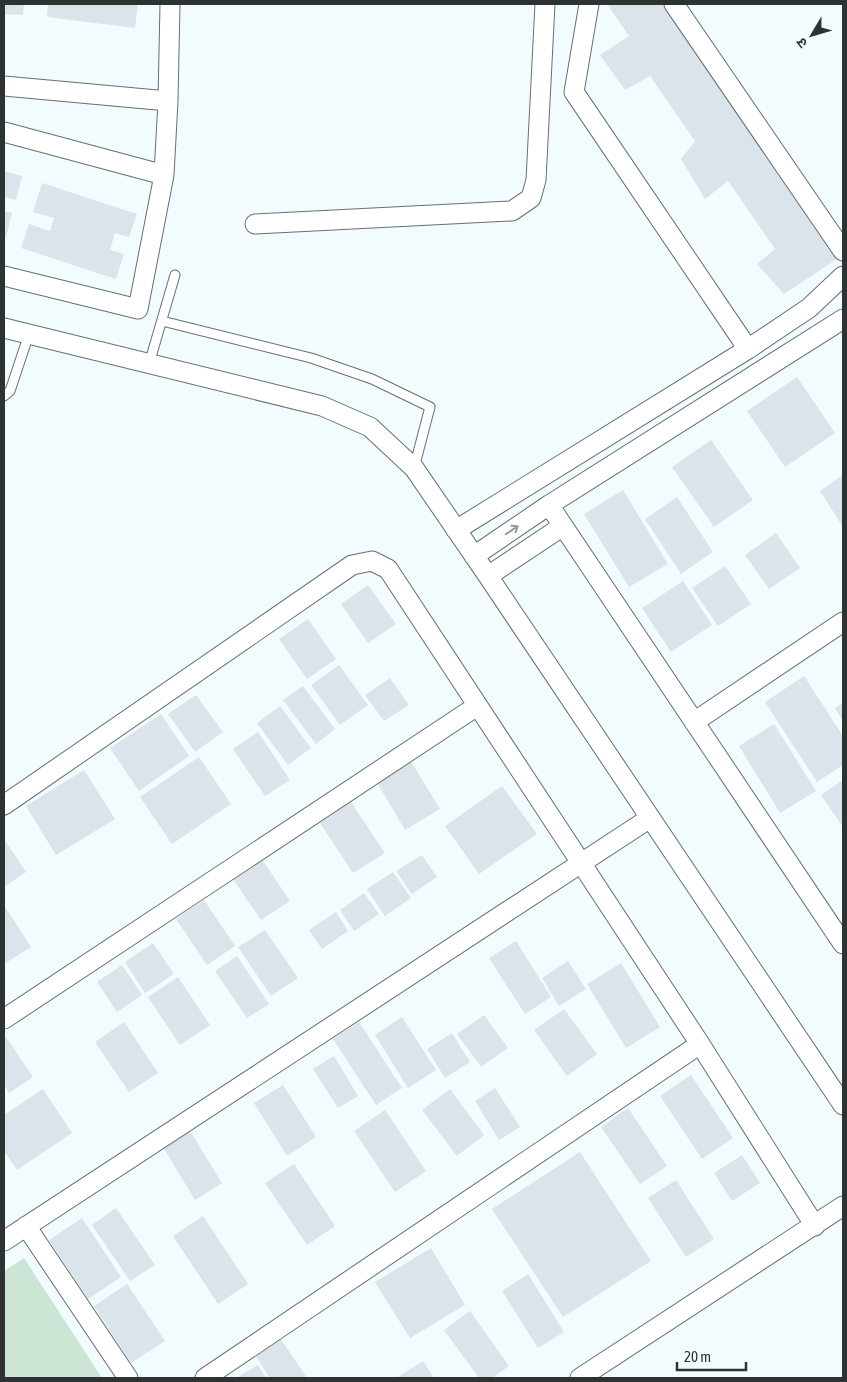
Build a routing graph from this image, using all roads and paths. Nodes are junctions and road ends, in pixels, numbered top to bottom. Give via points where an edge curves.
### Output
1 (170, 4) edge
2 (545, 4) edge
3 (589, 4) edge
4 (674, 4) edge
5 (4, 86) edge
6 (168, 101) junction
7 (4, 132) edge
8 (164, 175) junction
9 (255, 224) dead end
10 (843, 251) edge
11 (175, 275) dead end
12 (4, 276) edge
13 (843, 276) edge
14 (843, 319) edge
15 (162, 321) junction
16 (4, 328) edge
17 (29, 334) junction
18 (748, 350) junction
19 (149, 364) junction
20 (4, 396) edge
21 (414, 468) junction
22 (549, 505) junction
23 (563, 526) junction
24 (456, 530) junction
25 (474, 556) junction
26 (488, 576) junction
27 (843, 622) edge
28 (477, 706) junction
29 (694, 722) junction
30 (4, 805) edge
31 (650, 818) junction
32 (580, 863) junction
33 (841, 936) edge
34 (4, 1019) edge
35 (700, 1044) junction
36 (843, 1105) edge
37 (843, 1206) edge
38 (26, 1226) junction
39 (815, 1226) junction
40 (4, 1241) edge
41 (128, 1378) edge
42 (205, 1378) edge
43 (580, 1378) edge

1 - 6 street
2 - 9 street via 536,180 531,198 512,211
3 - 18 street via 574,92
4 - 10 street
5 - 6 street
6 - 8 street
7 - 8 street
8 - 12 street via 138,309
11 - 15 lane
13 - 18 street via 809,308
14 - 22 street
15 - 19 lane
15 - 21 lane via 311,358 372,379 430,407
16 - 17 street
17 - 19 street
17 - 20 lane via 10,391
18 - 24 street
19 - 21 street via 322,406 370,428
21 - 24 street
22 - 23 street
25 -> 22 street
23 - 26 street
23 - 29 street
24 - 25 street
25 - 26 street
26 - 31 street
27 - 29 street
28 - 30 street via 388,569 372,561 352,565
28 - 32 street
28 - 34 street
29 - 33 street
31 - 32 street
31 - 36 street
32 - 35 street
32 - 38 street
35 - 39 street
35 - 42 street
37 - 39 street
38 - 40 street
38 - 41 street
39 - 43 street

